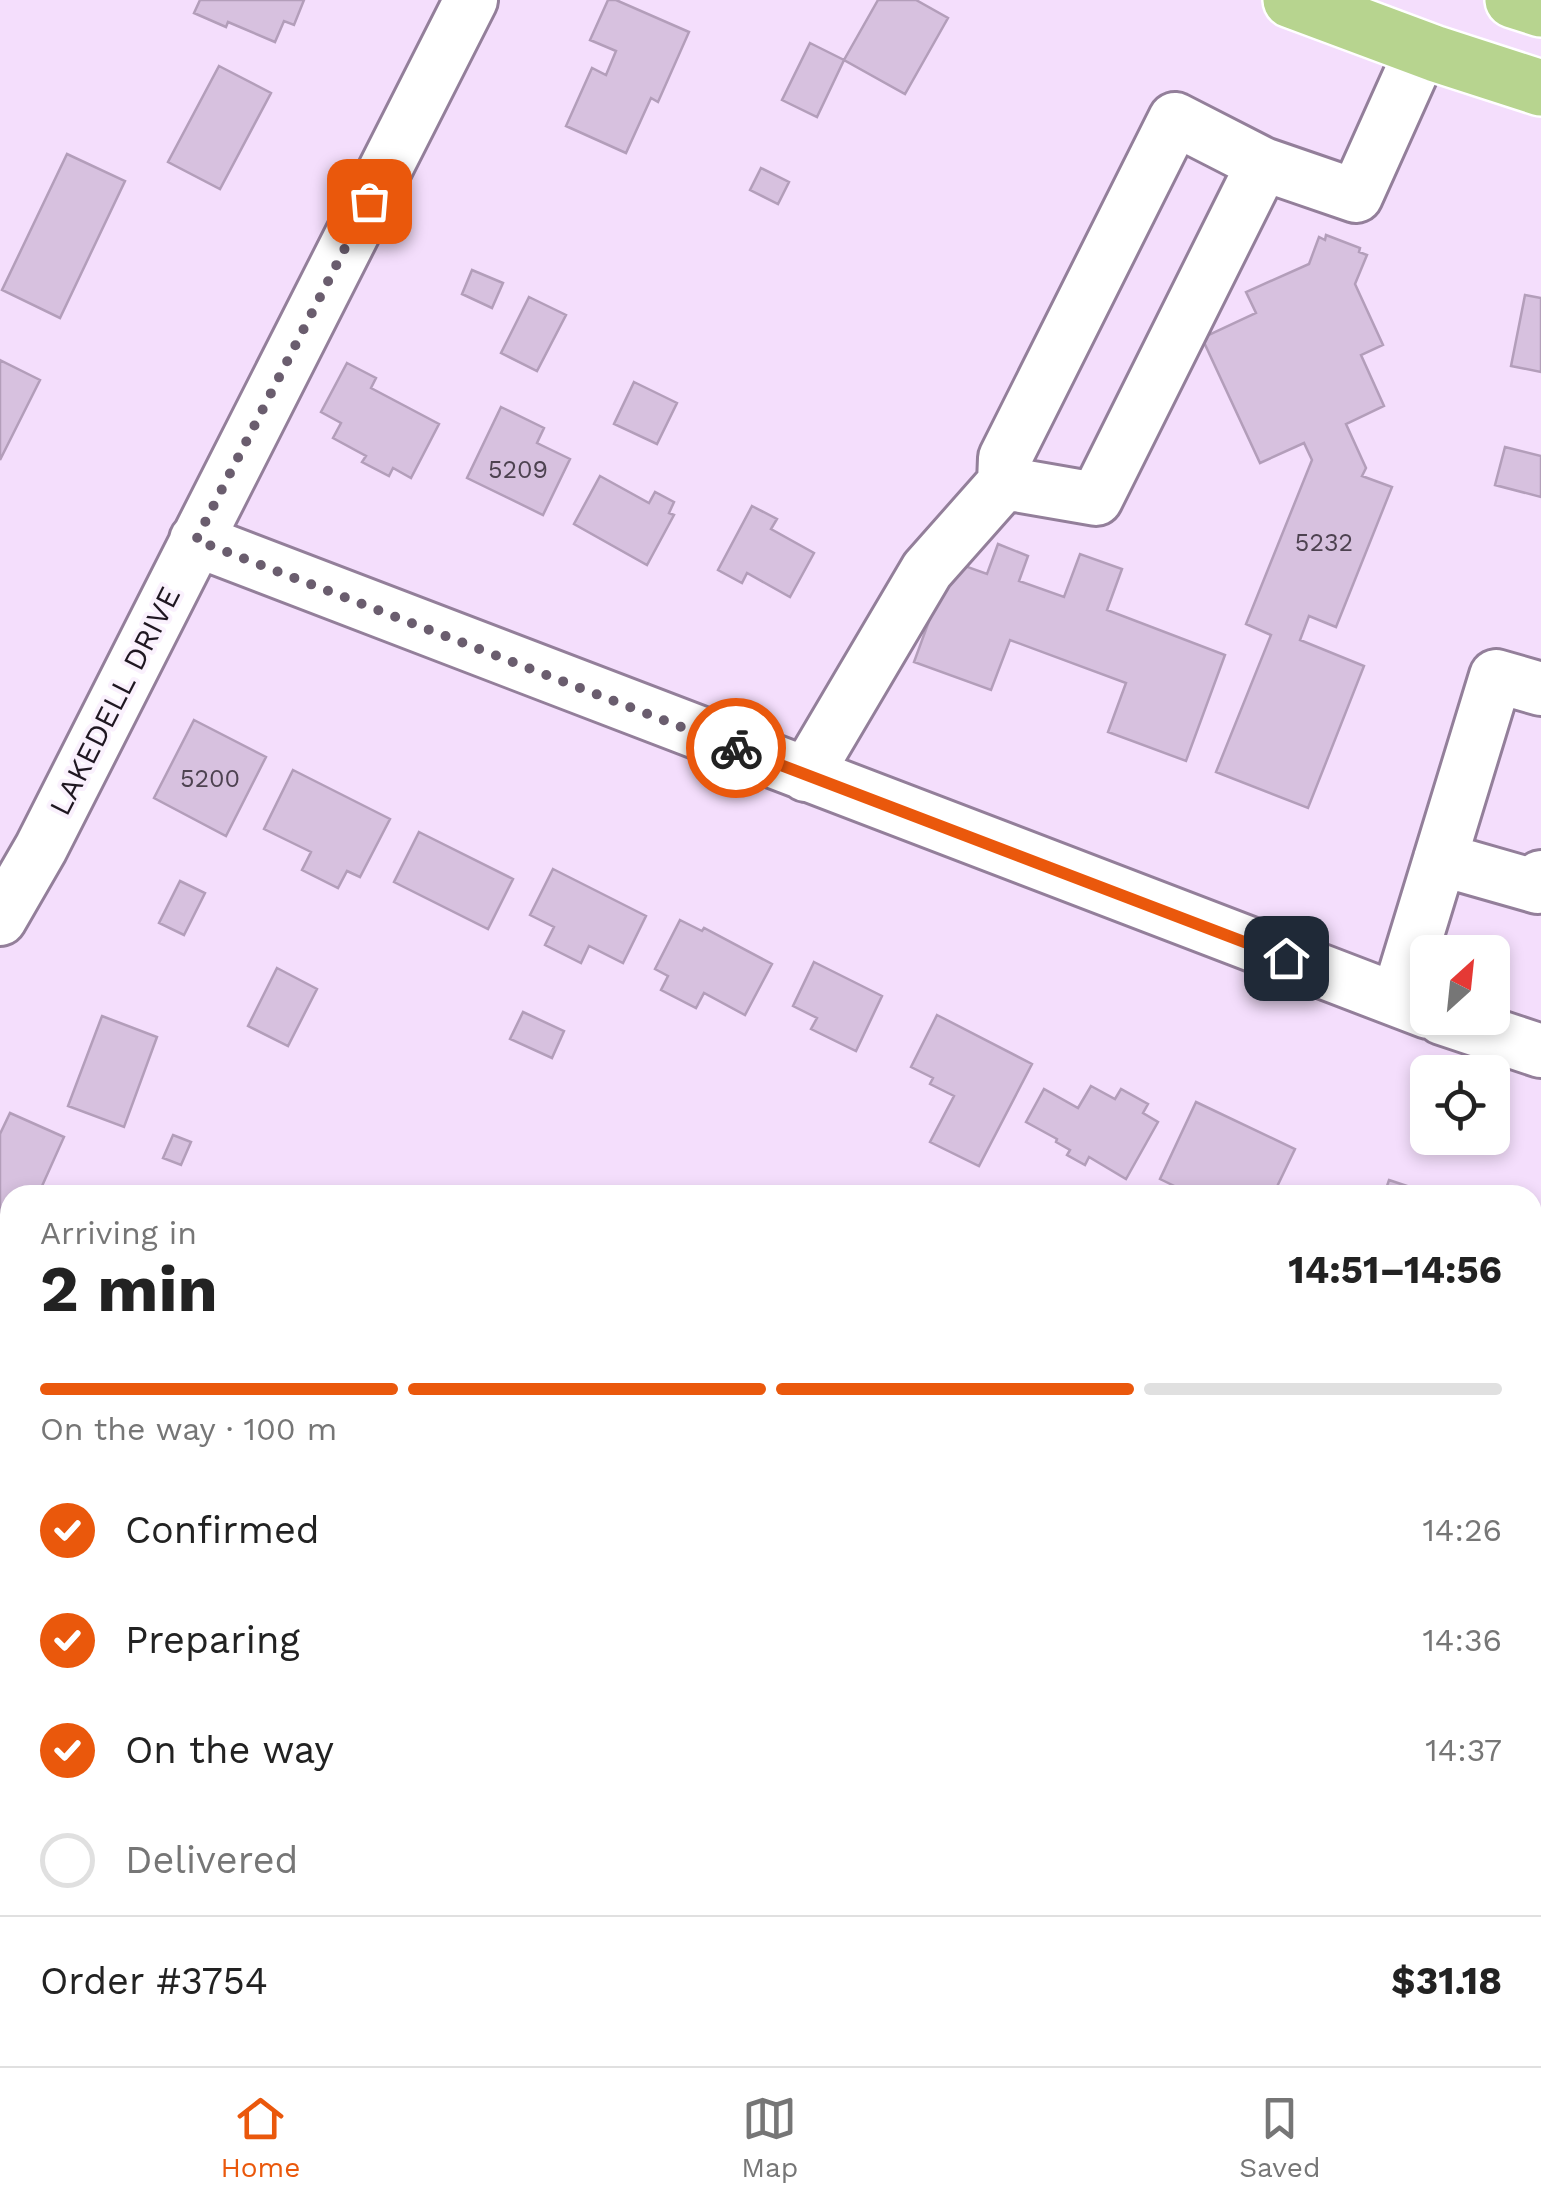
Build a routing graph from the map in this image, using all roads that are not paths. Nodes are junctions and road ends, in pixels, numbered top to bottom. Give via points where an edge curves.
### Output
1 (471, 0) edge
2 (1291, 0) edge
3 (1513, 0) edge
4 (1541, 9) edge
5 (1422, 50) junction
6 (1541, 88) edge
7 (1263, 164) junction
8 (1004, 484) junction
9 (196, 540) junction
10 (1541, 689) edge
11 (806, 775) junction
12 (1440, 859) junction
13 (1541, 877) edge
14 (0, 919) edge
15 (1431, 935) edge
16 (1410, 1005) edge
17 (1495, 1035) edge
18 (1541, 1051) edge

1 - 9 street, LAKEDELL DRIVE
2 - 5 main road
3 - 4 main road
5 - 6 main road
5 - 7 street via 1356,196
7 - 8 street via 1096,499
7 - 8 street via 1176,119 1005,458
8 - 11 street via 927,570
9 - 11 street
9 - 14 street, LAKEDELL DRIVE
10 - 12 street via 1496,676
11 - 16 street
12 - 13 street via 1538,887
12 - 15 street
17 - 18 street

